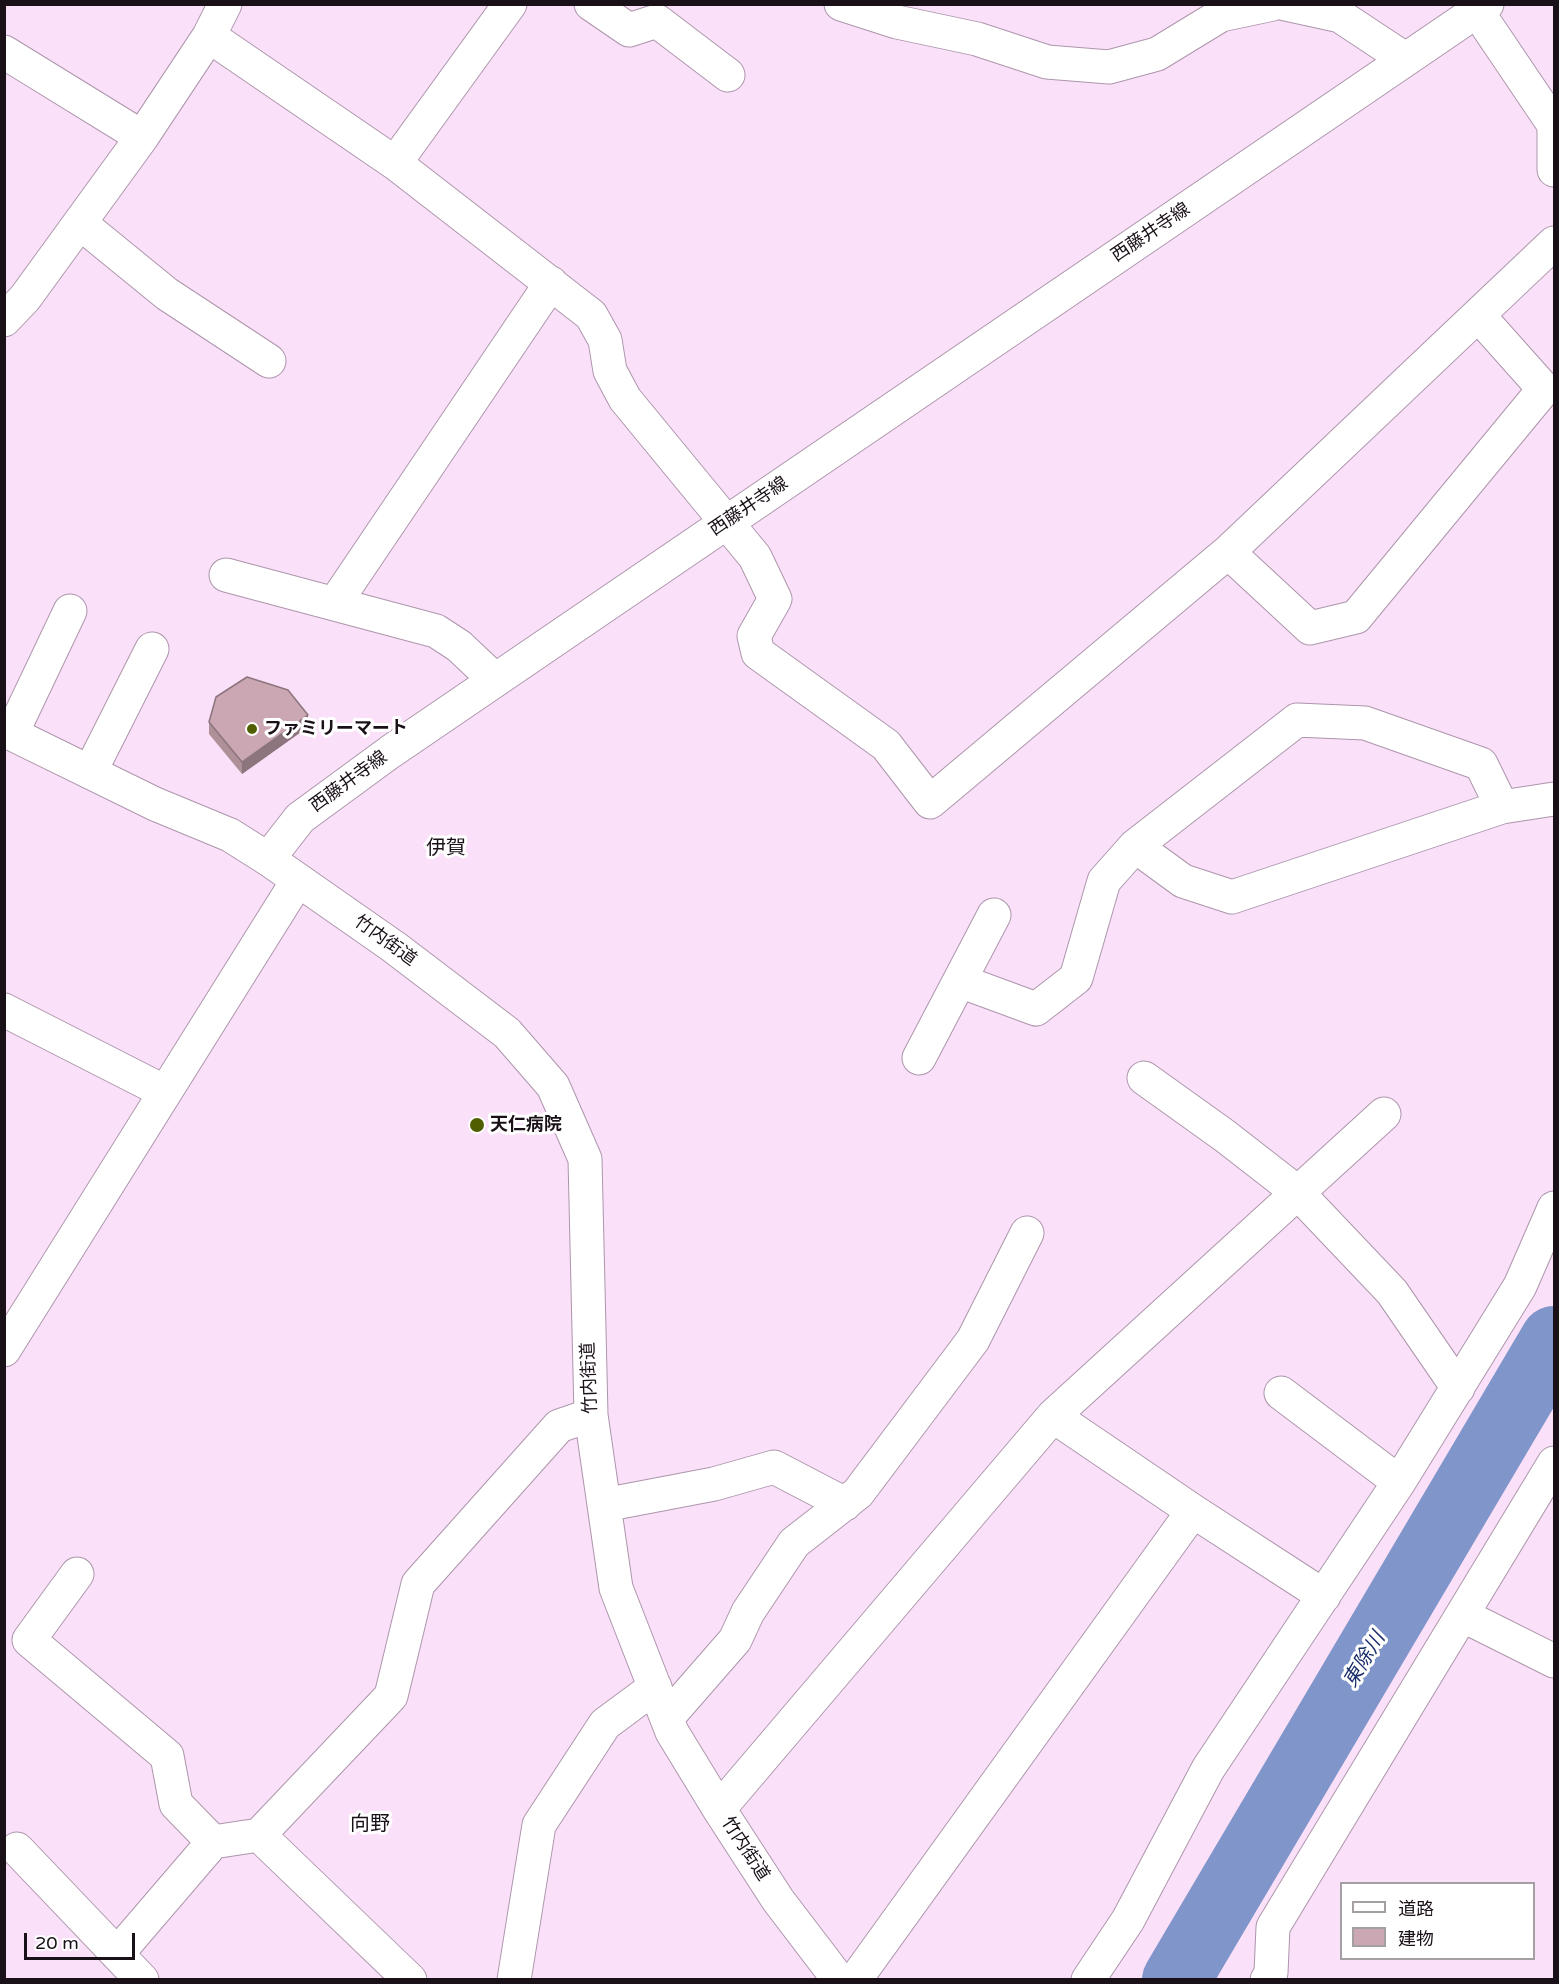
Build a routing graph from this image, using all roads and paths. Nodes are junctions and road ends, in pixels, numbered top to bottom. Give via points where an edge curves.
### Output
1 (225, 4) edge
2 (510, 4) edge
3 (591, 4) edge
4 (841, 4) edge
5 (1273, 4) edge
6 (1286, 4) edge
7 (1482, 8) edge
8 (209, 36) junction
9 (4, 52) edge
10 (1405, 59) junction
11 (728, 75) dead end
12 (142, 137) junction
13 (395, 162) junction
14 (1554, 170) edge
15 (80, 223) junction
16 (1554, 243) edge
17 (551, 283) junction
18 (11, 301) edge
19 (1478, 315) junction
20 (269, 361) dead end
21 (726, 523) junction
22 (1228, 552) junction
23 (226, 575) dead end
24 (334, 603) junction
25 (70, 611) dead end
26 (152, 649) dead end
27 (495, 681) junction
28 (8, 732) edge
29 (90, 772) junction
30 (1554, 799) edge
31 (1502, 807) junction
32 (1135, 846) junction
33 (268, 859) junction
34 (298, 880) junction
35 (994, 915) dead end
36 (960, 981) junction
37 (4, 1010) edge
38 (919, 1058) dead end
39 (1144, 1078) dead end
40 (165, 1092) junction
41 (1384, 1114) dead end
42 (1297, 1192) junction
43 (1554, 1208) edge
44 (1027, 1233) dead end
45 (4, 1350) edge
46 (1458, 1388) junction
47 (1281, 1393) dead end
48 (591, 1415) junction
49 (1053, 1416) junction
50 (1554, 1463) edge
51 (1399, 1482) junction
52 (845, 1504) junction
53 (604, 1505) junction
54 (1193, 1511) junction
55 (77, 1574) dead end
56 (1324, 1596) junction
57 (1462, 1615) junction
58 (1554, 1661) edge
59 (655, 1686) junction
60 (667, 1718) junction
61 (719, 1809) junction
62 (259, 1835) junction
63 (213, 1842) junction
64 (17, 1849) dead end
65 (117, 1954) junction
66 (142, 1980) edge
67 (410, 1980) edge
68 (514, 1980) edge
69 (838, 1980) edge
70 (855, 1980) edge
71 (1088, 1980) edge
72 (1267, 1980) edge

1 - 8 street
2 - 13 street
3 - 11 street via 629,30 657,21
4 - 5 street via 897,22 977,39 1047,62 1109,66 1157,54 1221,15
6 - 10 street via 1340,16
7 - 10 street, 西藤井寺線
7 - 14 street via 1554,125
8 - 12 street
8 - 13 street
9 - 12 street
10 - 21 street, 西藤井寺線
12 - 15 street
13 - 17 street
15 - 18 street
15 - 20 street via 167,294
16 - 19 street
17 - 21 street via 591,315 605,340 610,371 625,399
17 - 24 street
19 - 22 street
19 - 22 street via 1544,389 1356,617 1310,628
21 - 22 street via 755,557 776,598 754,636 758,653 886,745 930,802
21 - 27 street, 西藤井寺線
23 - 24 street
24 - 27 street via 436,631 459,646
25 - 28 street
26 - 29 street
27 - 33 street, 西藤井寺線 via 300,818
28 - 29 street
29 - 33 street via 230,835
30 - 31 street
31 - 32 street via 1232,897 1183,881
31 - 32 street via 1481,764 1365,723 1297,720
32 - 36 street via 1104,881 1076,978 1036,1009
33 - 34 street, 竹内街道
34 - 40 street
34 - 48 street, 竹内街道 via 507,1033 553,1086 585,1159
35 - 36 street
36 - 38 street
37 - 40 street
39 - 42 street
40 - 45 street
41 - 42 street
42 - 46 street via 1392,1292
42 - 49 street
43 - 46 street via 1520,1286
44 - 52 street via 973,1340 858,1493
46 - 51 street
47 - 51 street
48 - 53 street, 竹内街道
48 - 62 street via 559,1426 418,1584 391,1696
49 - 54 street
49 - 61 street
50 - 57 street
51 - 56 street
52 - 53 street via 774,1467 714,1484
52 - 60 street via 794,1543 748,1612 735,1640
53 - 59 street, 竹内街道 via 616,1588
54 - 56 street
54 - 70 street
55 - 63 street via 29,1640 167,1756 176,1804
56 - 71 street via 1208,1769 1128,1920
57 - 58 street
57 - 72 street via 1273,1927 1271,1973
59 - 60 street, 竹内街道
59 - 68 street via 605,1724 539,1825
60 - 61 street, 竹内街道
61 - 69 street, 竹内街道 via 778,1900
62 - 63 street
62 - 67 street
63 - 65 street
64 - 65 street
65 - 66 street

